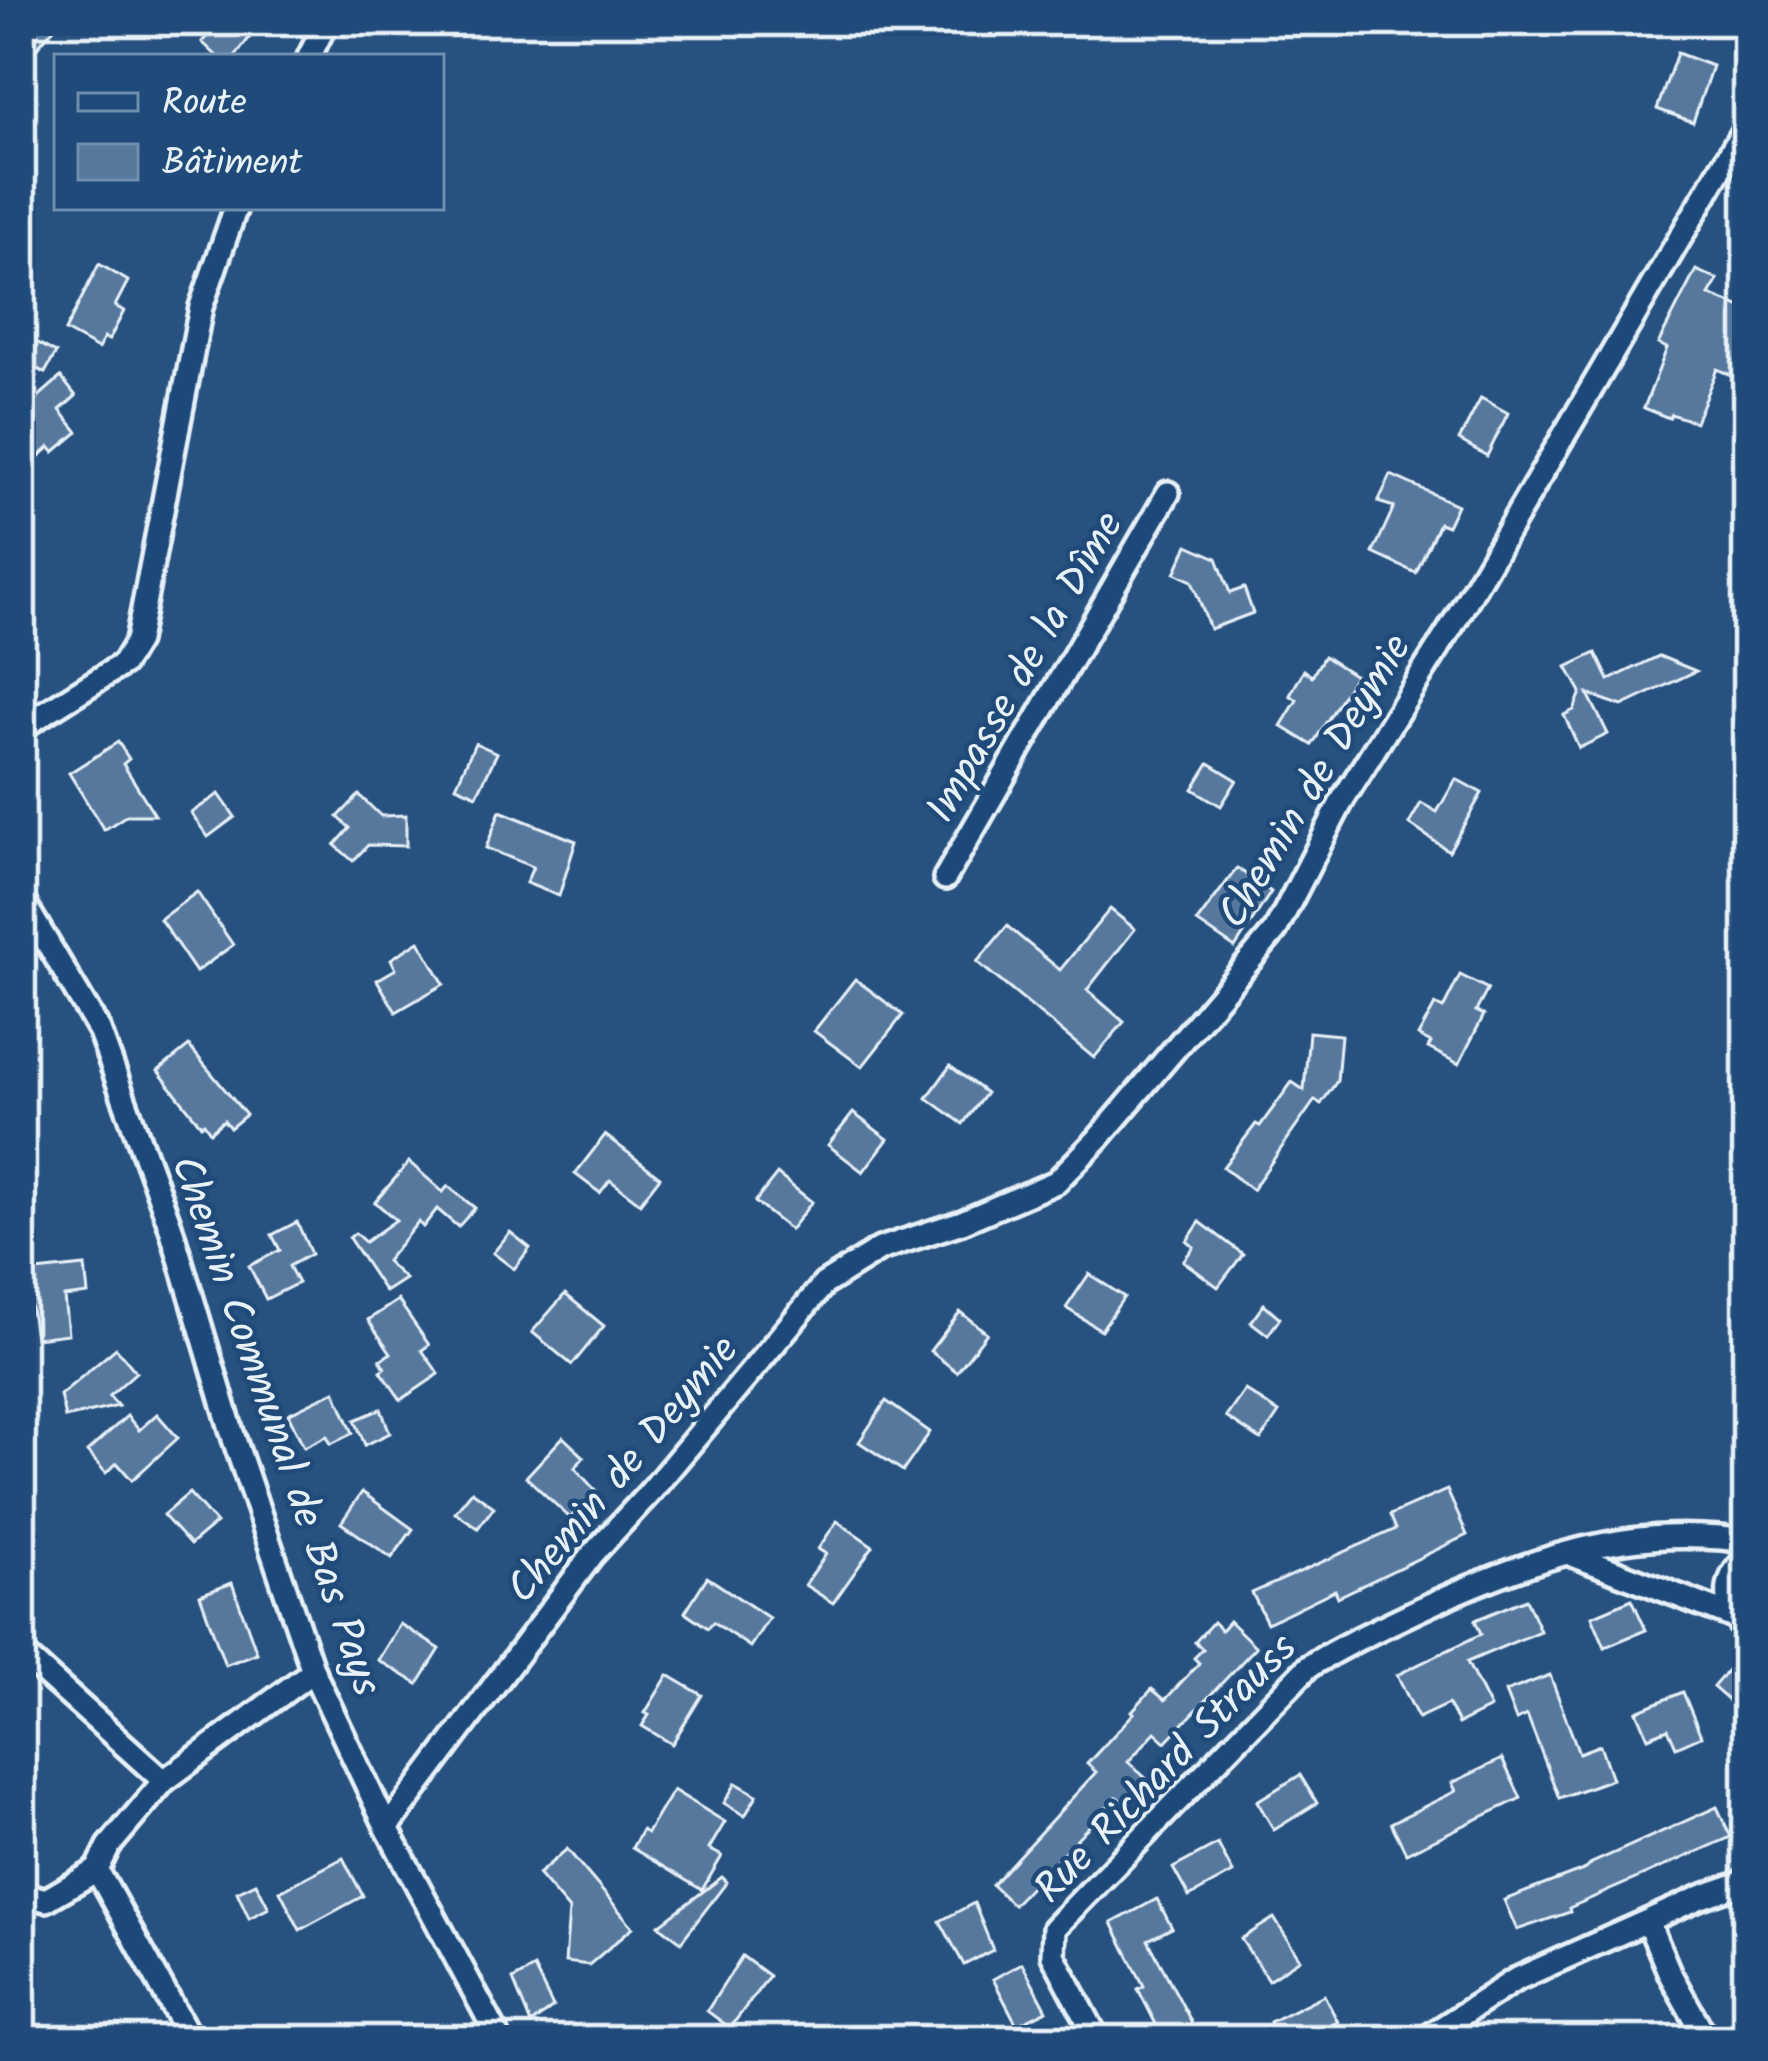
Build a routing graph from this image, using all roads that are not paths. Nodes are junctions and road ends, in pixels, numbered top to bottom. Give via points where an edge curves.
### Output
1 (327, 21) edge
2 (310, 54) edge
3 (1747, 124) edge
4 (235, 210) edge
5 (1168, 493) dead end
6 (21, 728) edge
7 (946, 878) dead end
8 (21, 898) edge
9 (1747, 1546) edge
10 (1569, 1554) junction
11 (1747, 1559) edge
12 (1741, 1625) edge
13 (21, 1652) edge
14 (314, 1671) junction
15 (164, 1781) junction
16 (387, 1828) junction
17 (97, 1870) junction
18 (1747, 1881) edge
19 (21, 1893) edge
20 (1648, 1922) junction
21 (186, 2040) edge
22 (500, 2040) edge
23 (1098, 2040) edge
24 (1424, 2040) edge
25 (1707, 2040) edge

1 - 2 street
3 - 16 street, Chemin de Deymie via 1343,800 1275,931 1055,1182 880,1249 824,1284 592,1555
4 - 6 street via 201,307 137,641 122,664
5 - 7 street, Impasse de la Dîme
8 - 14 street, Chemin Communal de Bas Pays via 99,1030
9 - 10 street, Rue Richard Strauss via 1667,1536
10 - 12 street
10 - 23 street, Rue Richard Strauss via 1491,1576 1308,1667 1054,1928 1053,1955
11 - 12 street via 1728,1588
13 - 15 street
14 - 15 street
14 - 16 street, Chemin Communal de Bas Pays
15 - 17 street
16 - 22 street, Chemin Communal de Bas Pays
17 - 19 street via 46,1900
17 - 21 street
18 - 20 street
20 - 24 street via 1515,1980
20 - 25 street

